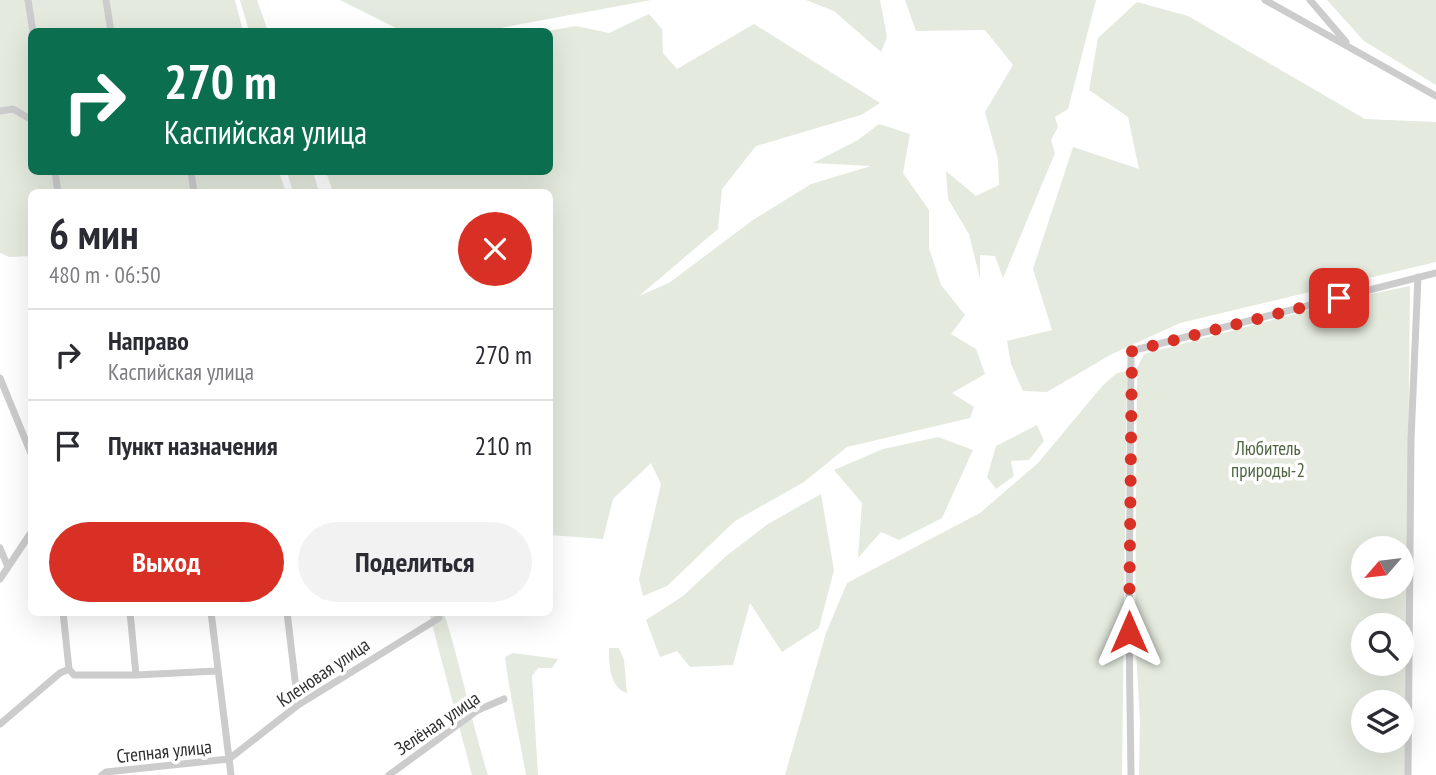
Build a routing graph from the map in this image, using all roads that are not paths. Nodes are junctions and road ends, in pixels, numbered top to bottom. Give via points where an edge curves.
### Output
1 (27, 0) edge
2 (106, 0) edge
3 (1265, 0) edge
4 (1310, 0) edge
5 (32, 28) edge
6 (110, 28) edge
7 (1352, 48) junction
8 (1436, 96) edge
9 (0, 111) edge
10 (28, 118) edge
11 (1436, 272) edge
12 (1418, 277) junction
13 (0, 378) edge
14 (28, 446) edge
15 (28, 537) edge
16 (0, 548) edge
17 (8, 567) junction
18 (0, 579) edge
19 (63, 616) edge
20 (131, 616) edge
21 (211, 616) edge
22 (287, 616) edge
23 (439, 618) dead end
24 (69, 669) junction
25 (216, 671) junction
26 (136, 675) junction
27 (504, 699) dead end
28 (298, 705) junction
29 (0, 724) edge
30 (229, 760) junction
31 (102, 775) edge
32 (231, 775) edge
33 (389, 775) edge
34 (1131, 775) edge
35 (1408, 775) edge

1 - 5 street
2 - 6 street
3 - 7 street
4 - 7 street
7 - 8 street
9 - 10 street via 13,109
11 - 12 street
12 - 34 street via 1132,351
12 - 35 street via 1411,439
13 - 14 street
15 - 17 street
16 - 17 street
17 - 18 street
19 - 24 street
20 - 26 street
21 - 25 street
22 - 28 street
23 - 28 street, Кленовая улица
24 - 26 street via 74,675
24 - 29 street
25 - 26 street
25 - 30 street
27 - 33 street, Зелёная улица via 478,710
28 - 30 street, Кленовая улица
30 - 31 street, Степная улица
30 - 32 street

